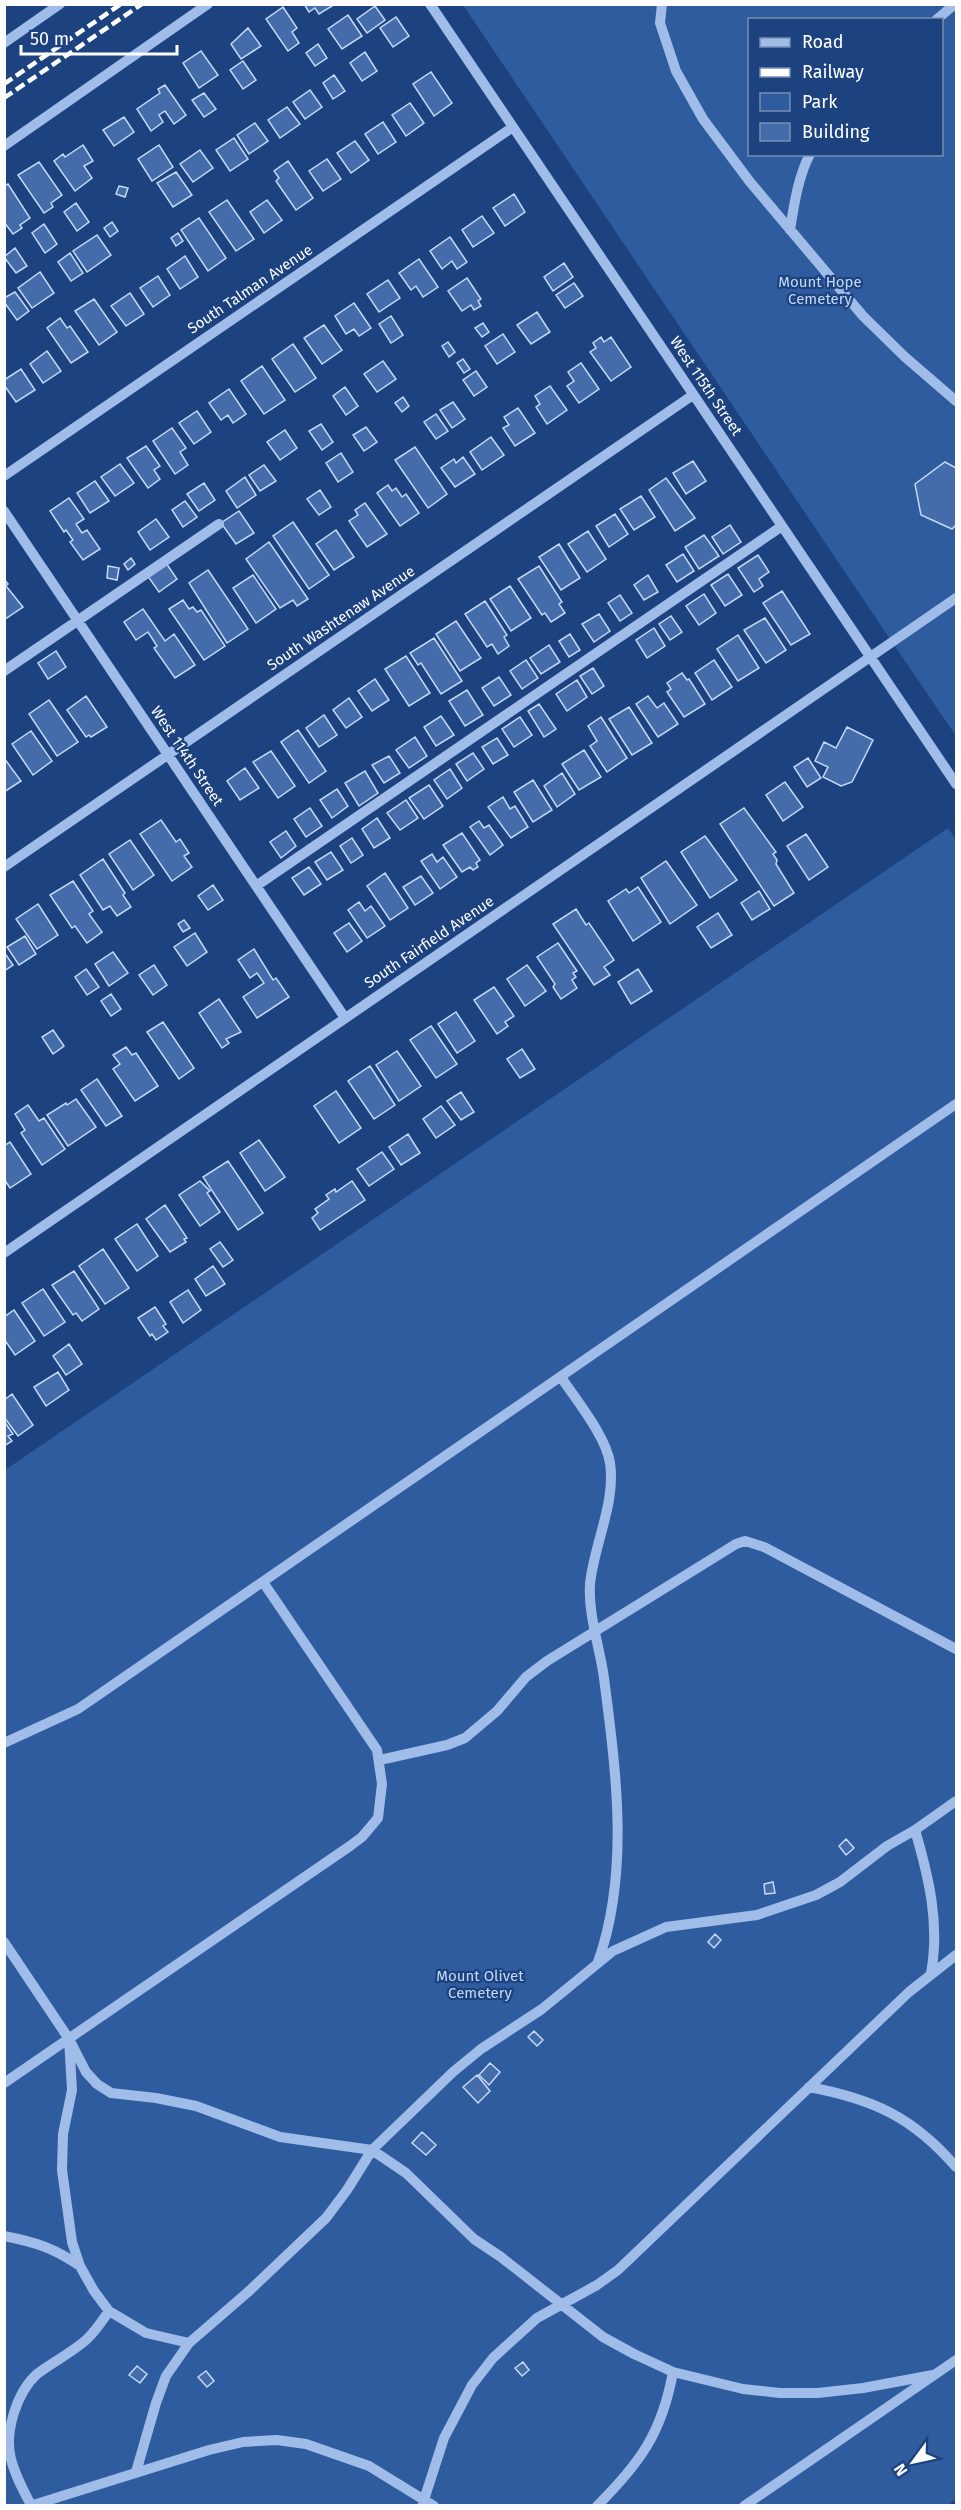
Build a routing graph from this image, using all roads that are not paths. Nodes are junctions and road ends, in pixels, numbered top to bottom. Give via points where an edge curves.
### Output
1 (60, 4) edge
2 (208, 4) edge
3 (430, 4) edge
4 (662, 4) edge
5 (955, 4) edge
6 (938, 18) edge
7 (4, 43) edge
8 (513, 127) junction
9 (4, 146) edge
10 (809, 156) edge
11 (790, 230) junction
12 (693, 394) junction
13 (957, 401) edge
14 (4, 476) edge
15 (4, 510) edge
16 (219, 524) dead end
17 (782, 526) junction
18 (957, 598) edge
19 (78, 621) junction
20 (871, 657) junction
21 (4, 671) edge
22 (168, 755) junction
23 (957, 784) edge
24 (4, 867) edge
25 (256, 886) junction
26 (345, 1018) junction
27 (957, 1104) edge
28 (4, 1253) edge
29 (561, 1377) junction
30 (263, 1582) junction
31 (596, 1632) junction
32 (957, 1649) edge
33 (4, 1743) edge
34 (380, 1760) junction
35 (957, 1802) edge
36 (915, 1830) junction
37 (4, 1942) edge
38 (957, 1955) edge
39 (598, 1962) junction
40 (931, 1973) junction
41 (69, 2039) junction
42 (4, 2083) edge
43 (809, 2087) junction
44 (372, 2150) junction
45 (957, 2167) edge
46 (4, 2236) edge
47 (80, 2266) junction
48 (562, 2305) junction
49 (110, 2312) junction
50 (189, 2343) junction
51 (957, 2360) edge
52 (673, 2372) junction
53 (933, 2375) junction
54 (136, 2472) junction
55 (427, 2504) edge
56 (30, 2505) edge
57 (597, 2505) edge
58 (744, 2505) edge

1 - 7 street
2 - 9 street
3 - 8 street, West 115th Street
4 - 11 street via 660,23 676,71 703,120
5 - 6 street
8 - 12 street, West 115th Street
8 - 14 street, South Talman Avenue
10 - 11 street via 794,201
11 - 13 street via 863,315
12 - 17 street, West 115th Street
12 - 22 street, South Washtenaw Avenue
15 - 19 street, West 114th Street
16 - 19 street
17 - 20 street, West 115th Street
17 - 25 street
18 - 20 street, South Fairfield Avenue
19 - 21 street
19 - 22 street, West 114th Street
20 - 23 street, West 115th Street
20 - 26 street, South Fairfield Avenue
22 - 24 street, South Washtenaw Avenue
22 - 25 street, West 114th Street
25 - 26 street, West 114th Street
26 - 28 street, South Fairfield Avenue
27 - 29 street
29 - 30 street
29 - 31 street via 610,1461 611,1484 590,1584
30 - 33 street via 78,1710
30 - 34 street via 370,1738
31 - 32 street via 745,1541 764,1547
31 - 34 street via 525,1677 497,1712 465,1738
31 - 39 street via 604,1677 617,1831 612,1910
34 - 41 street via 378,1818 362,1837
35 - 36 street
36 - 39 street via 816,1895 757,1915 666,1927
36 - 40 street via 934,1915 936,1949
37 - 41 street
38 - 40 street
39 - 44 street via 542,2009 453,2072
40 - 43 street
41 - 42 street
41 - 44 street via 86,2072 111,2092 196,2106 280,2137
41 - 47 street via 72,2090 63,2134 62,2170 72,2242
43 - 45 street via 849,2094 881,2106 939,2147
43 - 48 street via 618,2270
44 - 48 street via 406,2173 474,2239
44 - 50 street via 326,2218
46 - 47 street via 58,2250
47 - 49 street
48 - 52 street via 603,2337
48 - 55 street via 520,2331 472,2385 444,2438
49 - 50 street via 146,2333
49 - 56 street via 87,2339 36,2375 16,2408 10,2456
50 - 54 street via 166,2376
51 - 53 street
52 - 53 street via 743,2389 789,2393 863,2388
52 - 57 street via 660,2422 645,2452
53 - 58 street
54 - 55 street via 243,2442 277,2439 306,2444 360,2463
54 - 56 street

